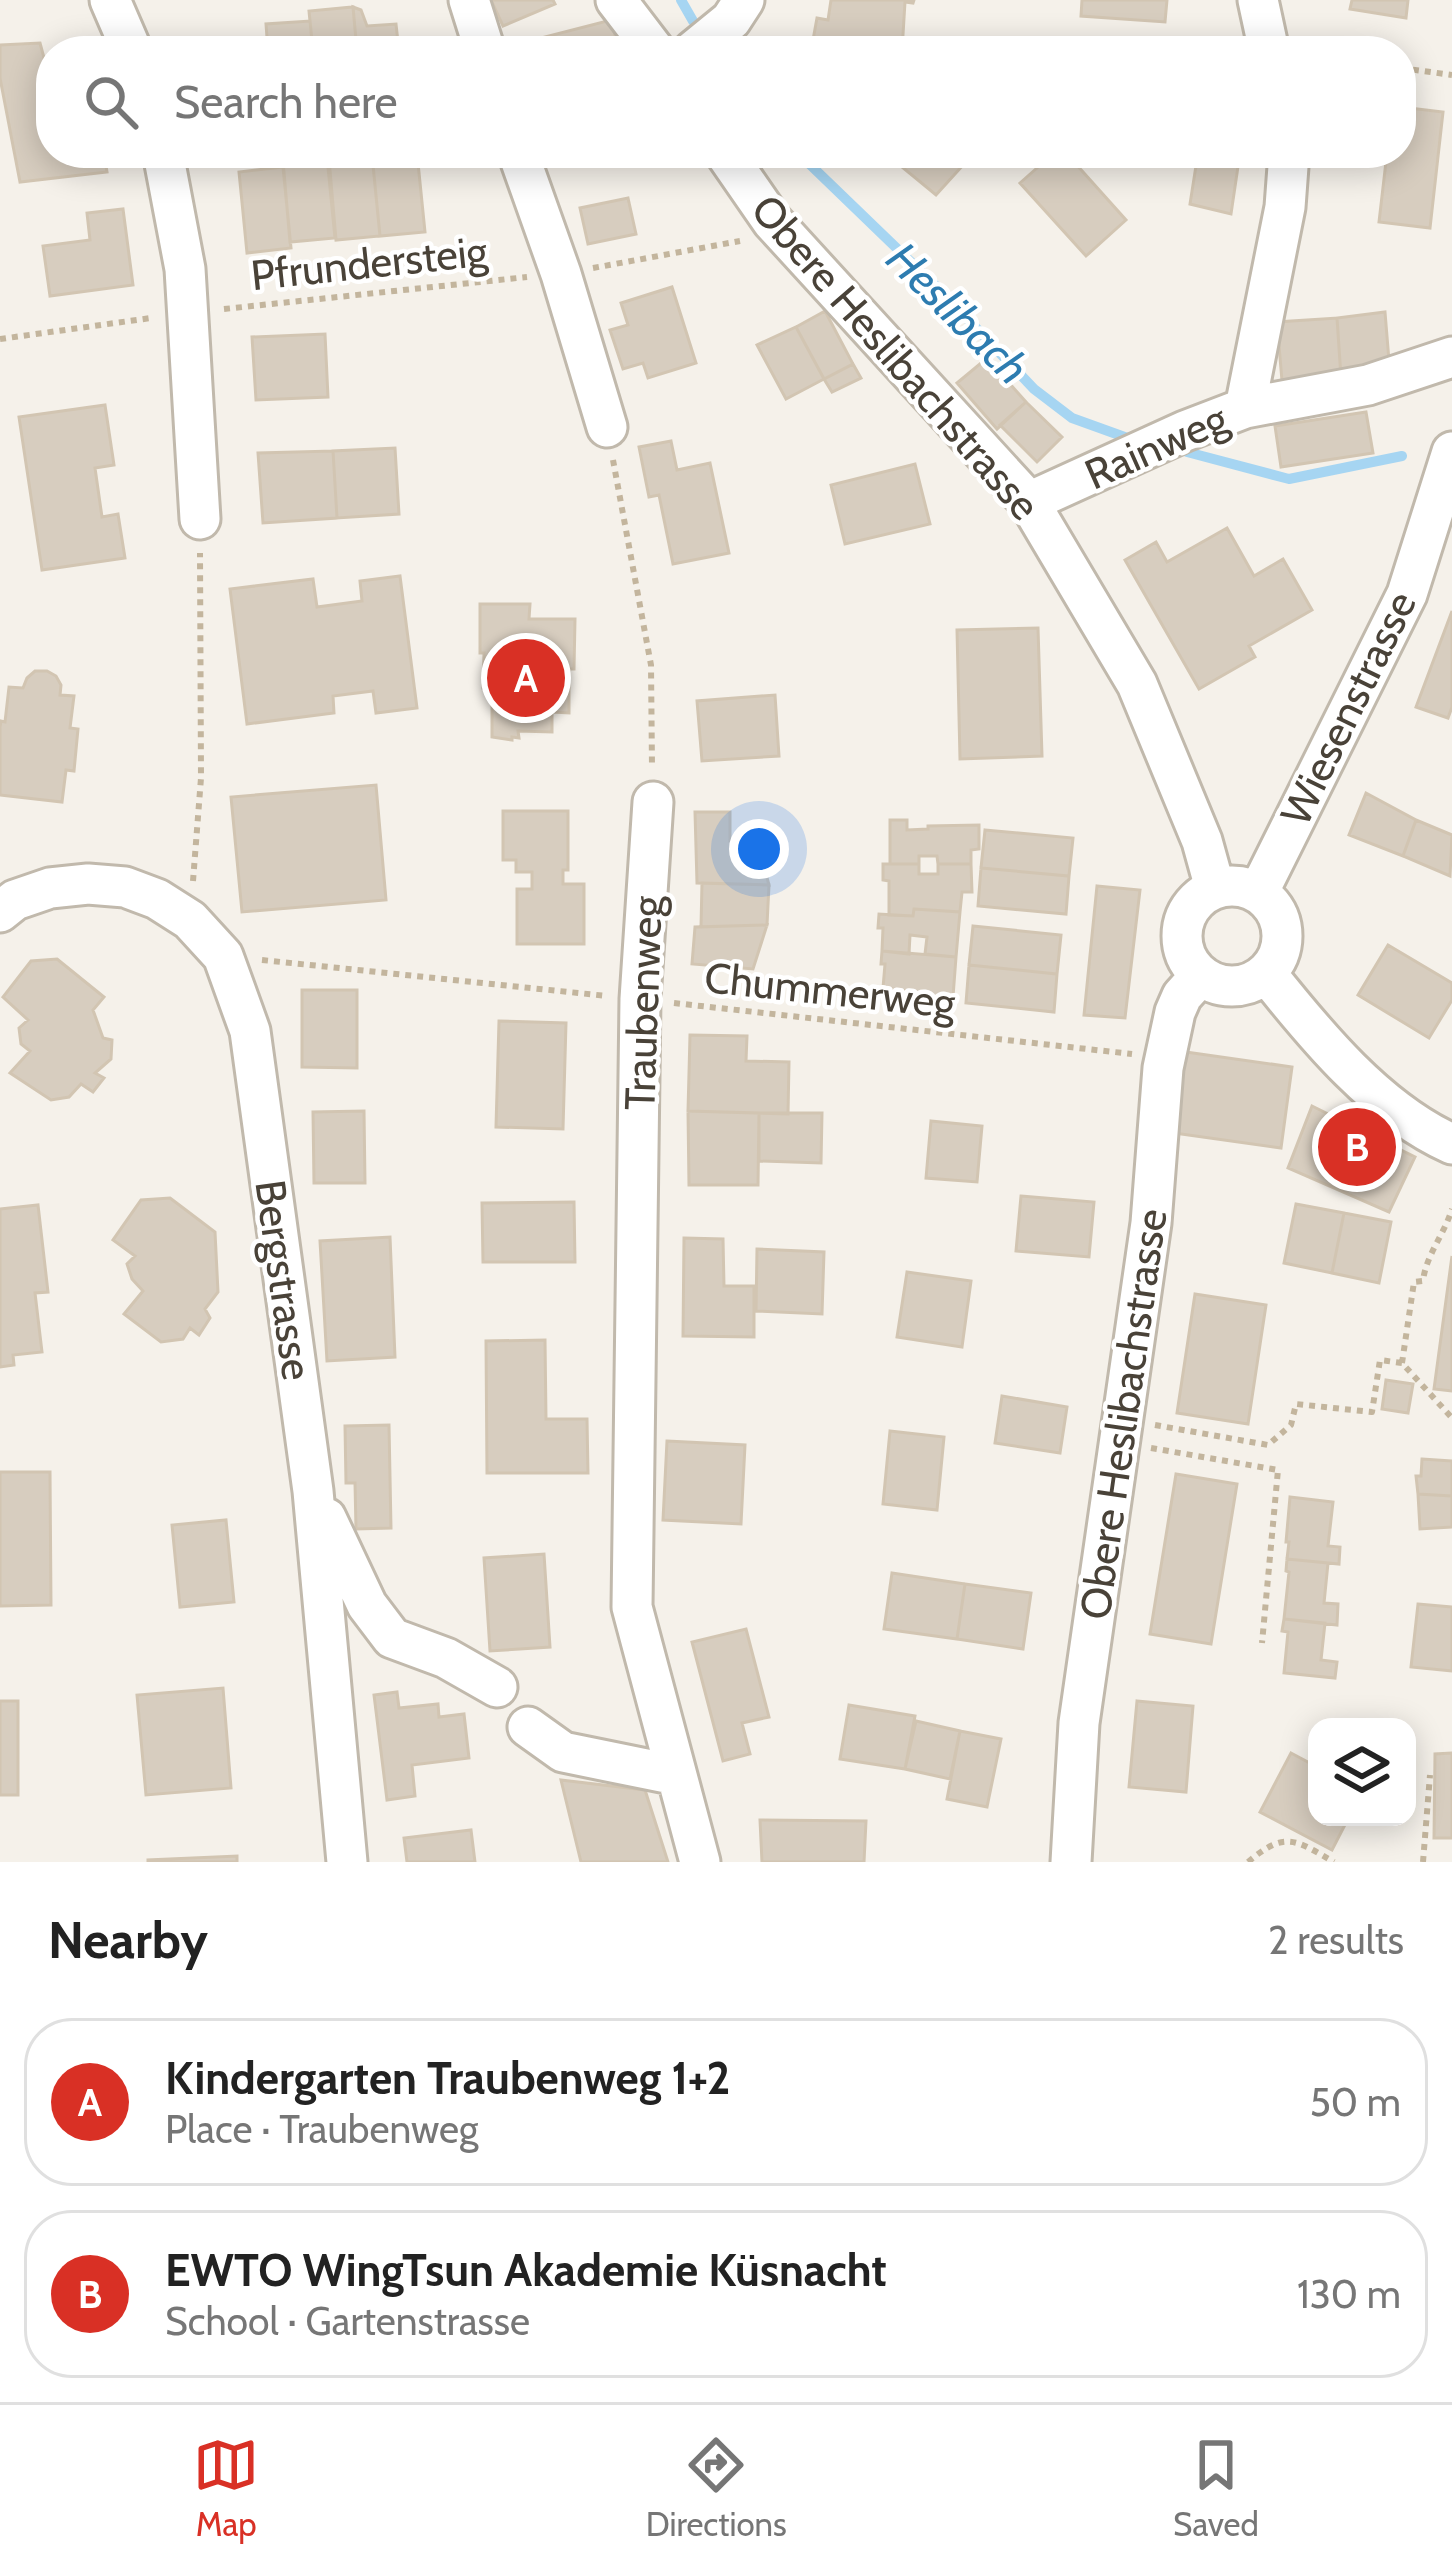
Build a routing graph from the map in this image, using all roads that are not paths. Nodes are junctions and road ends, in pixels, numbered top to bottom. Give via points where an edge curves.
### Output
1 (110, 0) edge
2 (469, 0) edge
3 (616, 0) edge
4 (744, 0) edge
5 (1258, 0) edge
6 (126, 36) edge
7 (480, 36) edge
8 (644, 36) edge
9 (711, 36) edge
10 (1266, 36) edge
11 (166, 168) edge
12 (523, 168) edge
13 (735, 168) edge
14 (1288, 168) edge
15 (1452, 357) edge
16 (1245, 408) junction
17 (607, 427) road end
18 (1452, 452) edge
19 (1029, 502) junction
20 (200, 519) road end
21 (652, 802) road end
22 (1215, 888) junction
23 (1258, 893) junction
24 (0, 912) edge
25 (1266, 974) junction
26 (1201, 975) junction
27 (1452, 1144) edge
28 (314, 1491) junction
29 (497, 1687) dead end
30 (528, 1727) dead end
31 (676, 1775) junction
32 (347, 1862) edge
33 (700, 1862) edge
34 (1071, 1862) edge

1 - 6 street
2 - 7 street
3 - 8 street
4 - 9 street
5 - 10 street
11 - 20 street via 185,269
12 - 17 street
13 - 19 street, Obere Heslibachstrasse via 772,221
14 - 16 street, Rainweg
15 - 16 street via 1367,385
16 - 19 street, Rainweg
18 - 23 street, Wiesenstrasse via 1407,594
19 - 22 street, Obere Heslibachstrasse via 1137,684
21 - 31 street, Traubenweg via 640,999 632,1607
22 - 23 street
22 - 26 street via 1188,911 1182,928 1189,962
23 - 25 street via 1272,905 1282,940
24 - 28 street, Bergstrasse via 50,888 125,887 190,920 223,956 250,1031
25 - 26 street via 1234,986
25 - 27 street via 1382,1101
26 - 34 street, Obere Heslibachstrasse via 1175,1012 1163,1068 1151,1223 1079,1723
28 - 29 street via 368,1605 392,1637
28 - 32 street, Bergstrasse
30 - 31 street via 563,1751
31 - 33 street, Traubenweg

